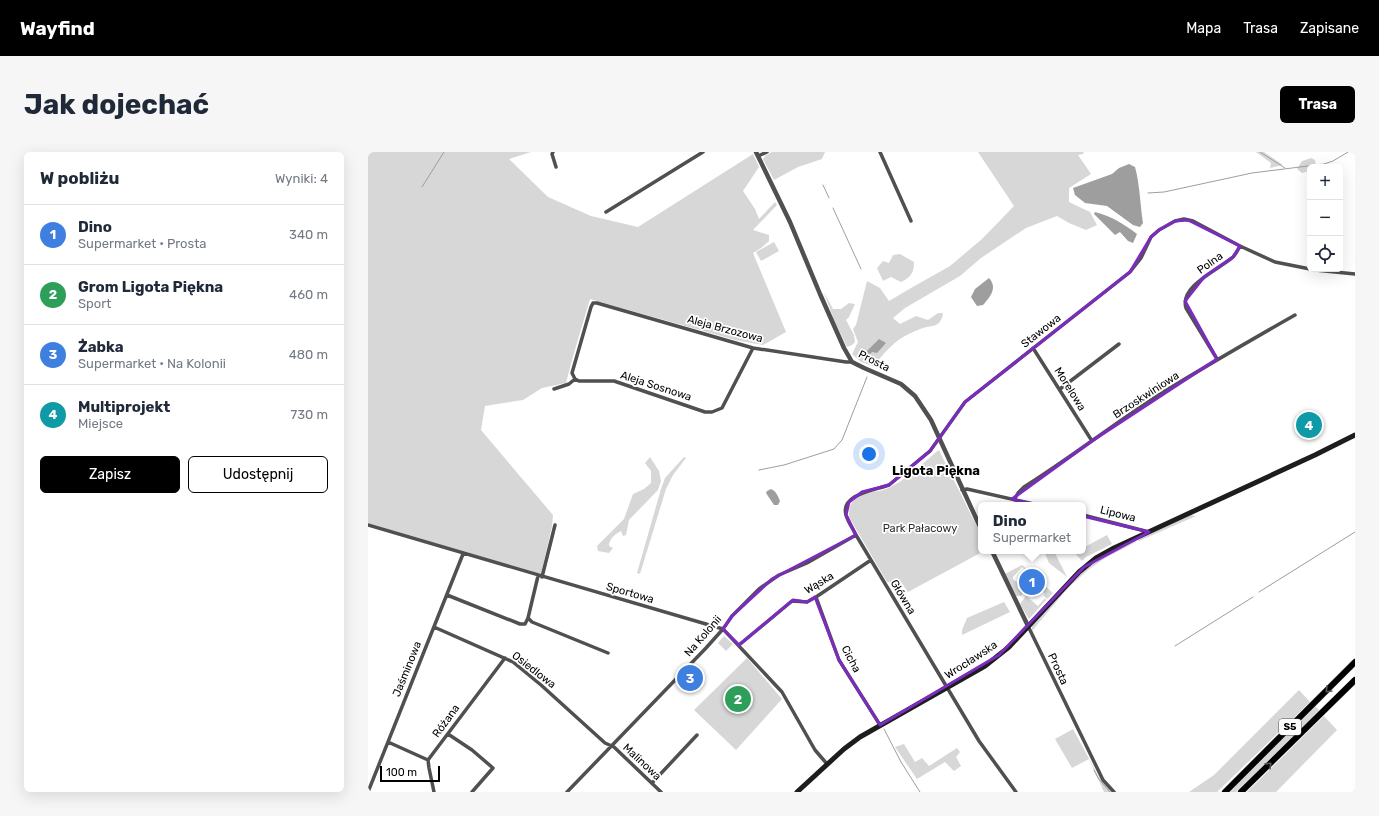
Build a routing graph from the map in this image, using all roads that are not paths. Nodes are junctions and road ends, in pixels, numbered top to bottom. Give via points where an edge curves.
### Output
1 (553, 152) edge
2 (703, 152) edge
3 (767, 152) edge
4 (880, 152) edge
5 (757, 154) edge
6 (556, 167) dead end
7 (606, 212) dead end
8 (911, 221) dead end
9 (1151, 236) joint
10 (1240, 246) junction
11 (1355, 274) edge
12 (1295, 315) dead end
13 (1119, 344) dead end
14 (753, 348) junction
15 (1033, 348) junction
16 (1217, 359) junction
17 (852, 362) junction
18 (575, 379) junction
19 (554, 389) dead end
20 (1060, 389) junction
21 (1355, 435) edge
22 (939, 439) junction
23 (1092, 441) junction
24 (962, 490) junction
25 (1014, 500) junction
26 (1024, 502) edge
27 (1086, 516) edge
28 (978, 523) edge
29 (368, 525) edge
30 (555, 525) dead end
31 (1149, 532) junction
32 (856, 535) junction
33 (463, 554) junction
34 (993, 554) edge
35 (871, 560) junction
36 (540, 576) junction
37 (447, 596) junction
38 (816, 598) junction
39 (528, 618) junction
40 (1028, 626) junction
41 (434, 627) junction
42 (723, 629) junction
43 (739, 645) junction
44 (608, 653) dead end
45 (505, 658) junction
46 (1355, 662) edge
47 (1355, 680) edge
48 (947, 688) junction
49 (880, 725) junction
50 (448, 734) junction
51 (696, 735) dead end
52 (388, 742) junction
53 (610, 747) junction
54 (428, 760) junction
55 (827, 764) junction
56 (652, 783) junction
57 (368, 792) edge
58 (434, 792) edge
59 (472, 792) edge
60 (567, 792) edge
61 (661, 792) edge
62 (797, 792) edge
63 (1016, 792) edge
64 (1114, 792) edge
65 (1225, 792) edge
66 (1240, 792) edge

1 - 6 street
2 - 7 street
3 - 5 street
4 - 8 street
5 - 17 street, Prosta
9 - 10 street, Polna via 1171,222 1188,220
9 - 15 street, Stawowa via 1141,258 1130,272
10 - 11 street via 1275,262
10 - 16 street, Polna via 1233,257 1204,277 1187,295 1185,301 1186,308
12 - 16 street, Brzoskwiniowa
13 - 20 street
14 - 17 street, Aleja Brzozowa
14 - 18 street, Aleja Sosnowa via 722,408 712,412 705,412 614,381 582,382
14 - 18 street, Aleja Brzozowa via 597,302 591,307 580,341 572,369
15 - 20 street, Morelowa
15 - 22 street, Stawowa via 965,402
16 - 23 street, Brzoskwiniowa
17 - 22 street, Prosta via 895,381 910,391 926,411
18 - 19 street
20 - 23 street, Morelowa
21 - 31 main road, Wrocławska
22 - 24 street, Prosta
22 - 32 street, Główna via 930,451 897,479 881,488 862,492 849,502 846,515
23 - 25 street, Brzoskwiniowa via 1024,487
24 - 25 street
24 - 28 street, Prosta
25 - 26 street
27 - 31 street, Lipowa
29 - 33 street, Sportowa
30 - 36 street
31 - 40 main road, Wrocławska via 1114,548 1084,567
32 - 35 street, Główna
32 - 42 street, Na Kolonii via 808,563 772,579 732,616
33 - 36 street, Sportowa
33 - 37 street, Jaśminowa
34 - 40 street, Prosta
35 - 38 street, Wąska
35 - 48 street, Główna
36 - 39 street
36 - 42 street, Sportowa
37 - 39 street via 520,624 525,624
37 - 41 street, Jaśminowa
38 - 43 street, Wąska via 807,602 792,601
38 - 49 street, Cicha via 839,660
39 - 44 street via 532,622
40 - 48 main road, Wrocławska via 1009,647 985,666
40 - 64 street, Prosta via 1103,780
41 - 45 street, Osiedlowa
41 - 52 street, Jaśminowa
42 - 43 street, Sportowa
42 - 53 street, Na Kolonii
43 - 55 street, Sportowa via 782,692 815,750
45 - 50 street, Różana
45 - 53 street, Osiedlowa via 541,685
46 -> 65 highway, S5
66 -> 47 highway, S5
48 - 49 main road, Wrocławska
48 - 63 street, Główna via 978,741
49 - 55 main road, Wrocławska via 844,749
50 - 54 street, Różana
50 - 59 street via 493,768
51 - 56 street
52 - 54 street
52 - 57 street, Jaśminowa
53 - 56 street, Malinowa via 614,747
53 - 60 street, Na Kolonii
54 - 58 street
55 - 62 main road, Wrocławska
56 - 61 street, Malinowa

